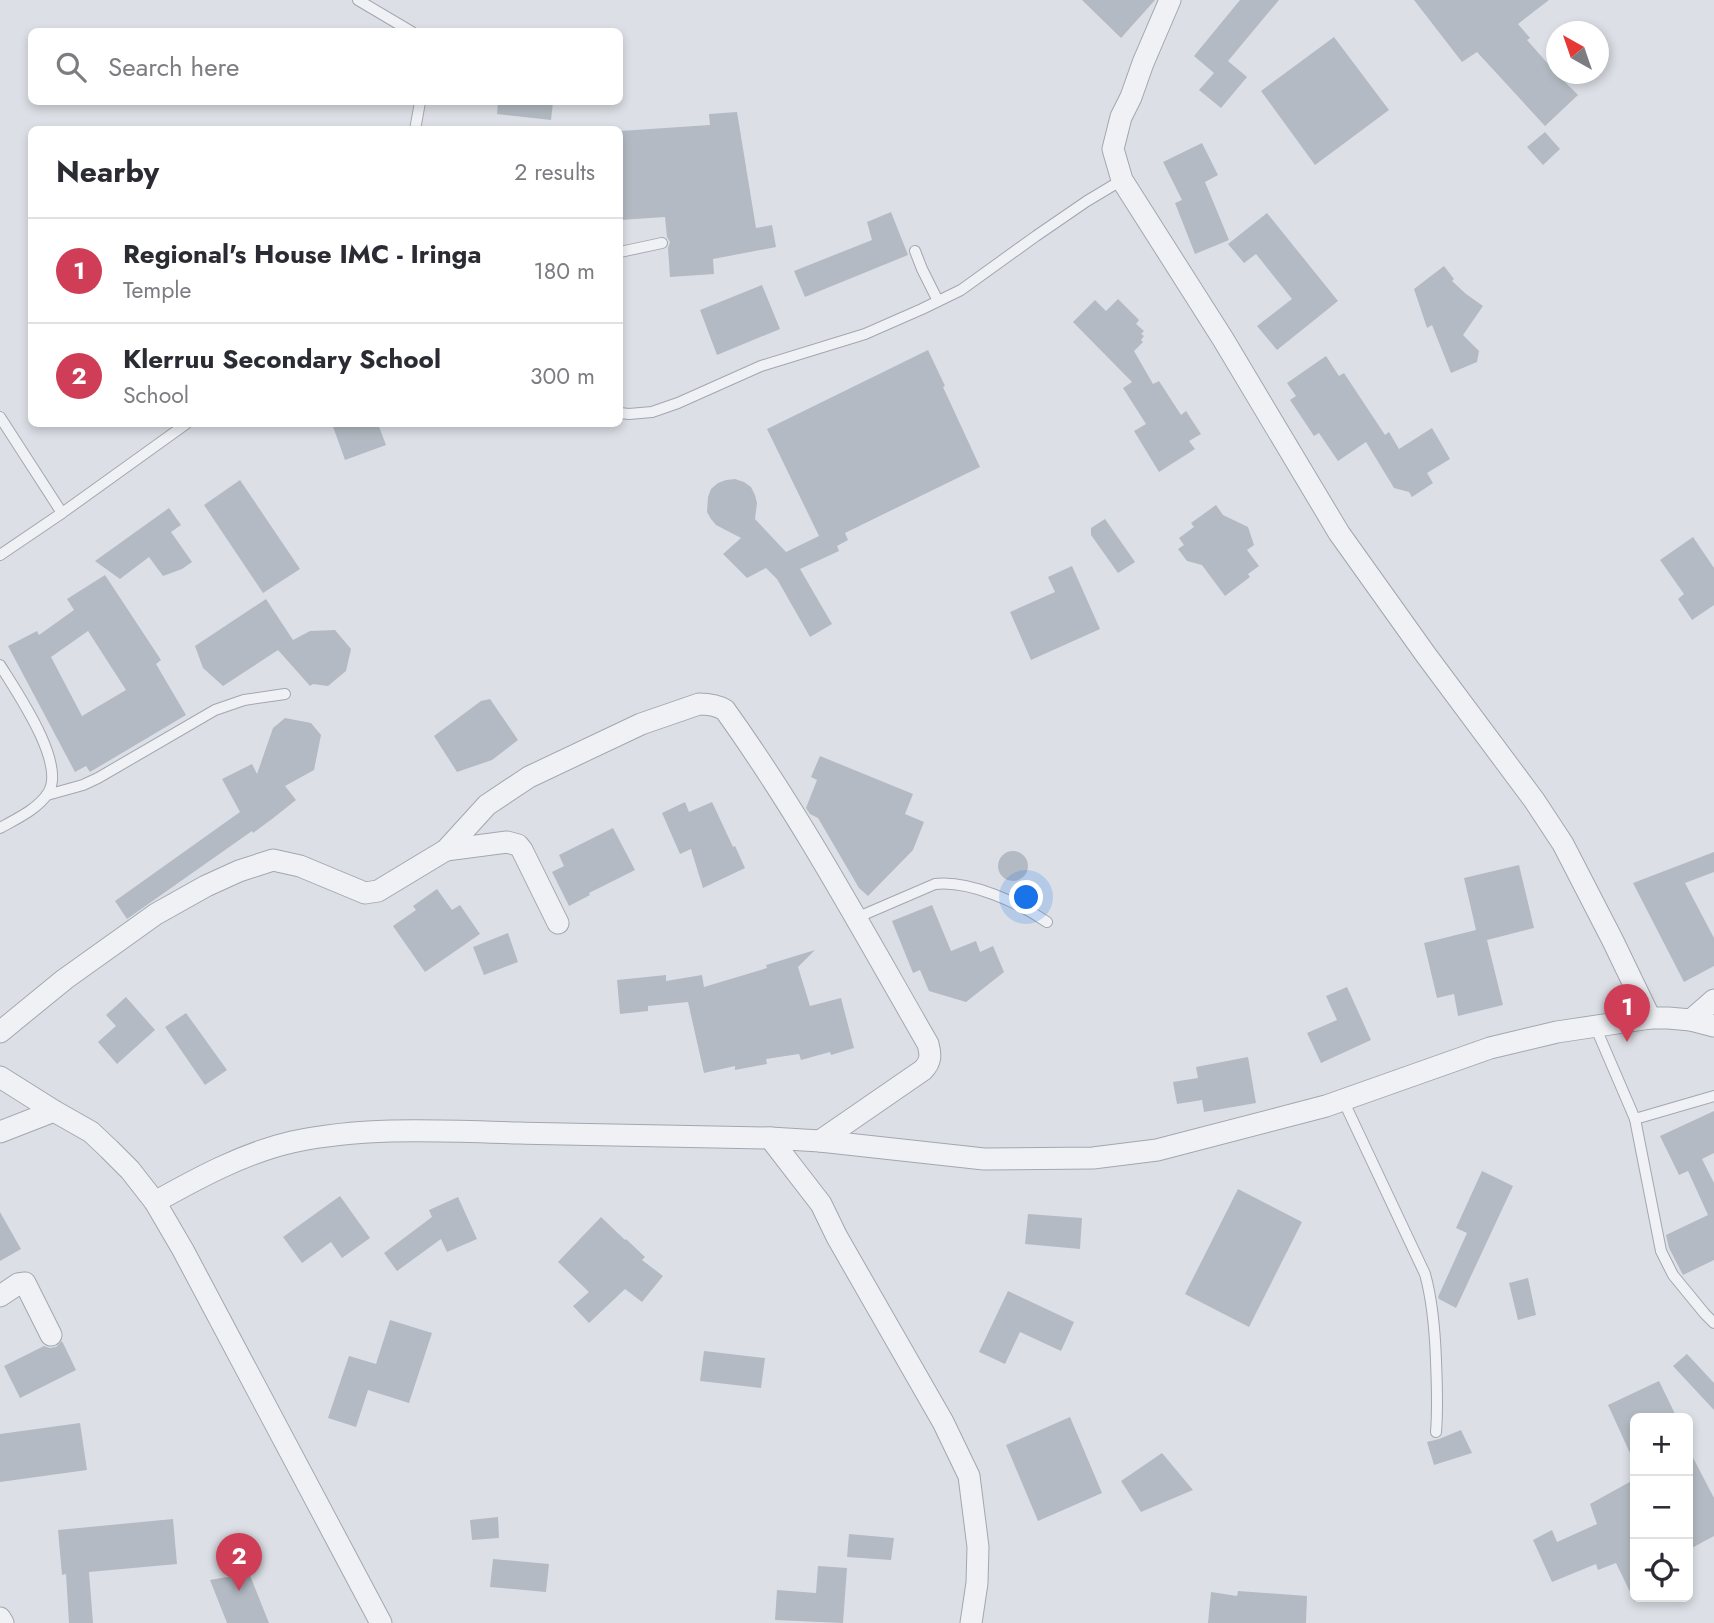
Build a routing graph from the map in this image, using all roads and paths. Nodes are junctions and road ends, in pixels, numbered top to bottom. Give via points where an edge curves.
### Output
1 (358, 0) edge
2 (1170, 0) edge
3 (405, 28) edge
4 (420, 105) edge
5 (416, 126) edge
6 (1122, 180) junction
7 (662, 243) dead end
8 (623, 251) edge
9 (915, 251) dead end
10 (938, 301) junction
11 (623, 413) edge
12 (0, 416) edge
13 (182, 427) edge
14 (62, 513) junction
15 (0, 555) edge
16 (0, 665) edge
17 (285, 694) dead end
18 (47, 795) junction
19 (0, 828) edge
20 (446, 850) junction
21 (856, 918) junction
22 (1047, 922) dead end
23 (558, 923) dead end
24 (1714, 1000) edge
25 (1650, 1018) junction
26 (1691, 1020) junction
27 (1595, 1026) junction
28 (1714, 1026) edge
29 (0, 1032) edge
30 (0, 1077) edge
31 (1714, 1096) edge
32 (1343, 1100) junction
33 (54, 1111) junction
34 (1635, 1119) junction
35 (0, 1132) edge
36 (770, 1138) junction
37 (820, 1141) junction
38 (155, 1202) junction
39 (0, 1296) edge
40 (1714, 1323) edge
41 (51, 1335) dead end
42 (1436, 1432) dead end
43 (0, 1618) edge
44 (3, 1623) edge
45 (381, 1623) edge
46 (971, 1623) edge

1 - 3 lane
2 - 6 street via 1121,117 1113,149
4 - 5 lane
6 - 10 lane
6 - 25 street via 1339,533 1563,844
7 - 8 lane
9 - 10 lane
10 - 11 lane via 864,334 761,366 678,403 652,412
12 - 14 lane
13 - 14 lane
14 - 15 lane
16 - 18 lane via 50,757 54,780
17 - 18 lane via 215,710 98,778
18 - 19 lane
20 - 21 street via 487,805 529,777 641,724 699,704 715,705 725,710 767,770
20 - 23 street via 507,842 518,845
20 - 29 street via 372,893 273,860 239,871 156,914
21 - 22 lane via 948,882 989,892
21 - 37 street via 928,1044 930,1059 923,1070
24 - 26 street
25 - 26 street
25 - 27 street
26 - 28 street
27 - 32 street via 1490,1048
27 - 34 lane
30 - 33 street
31 - 34 lane
32 - 37 street via 1157,1150 1093,1158 984,1159
32 - 42 lane via 1425,1274 1433,1311
33 - 35 street
33 - 38 street via 91,1132
34 - 40 lane via 1661,1251 1673,1275
36 - 37 street
36 - 38 street via 423,1130 319,1137 235,1162
36 - 46 street via 821,1203 943,1422 968,1476 978,1547
38 - 45 street
39 - 41 street via 25,1283
43 - 44 street

